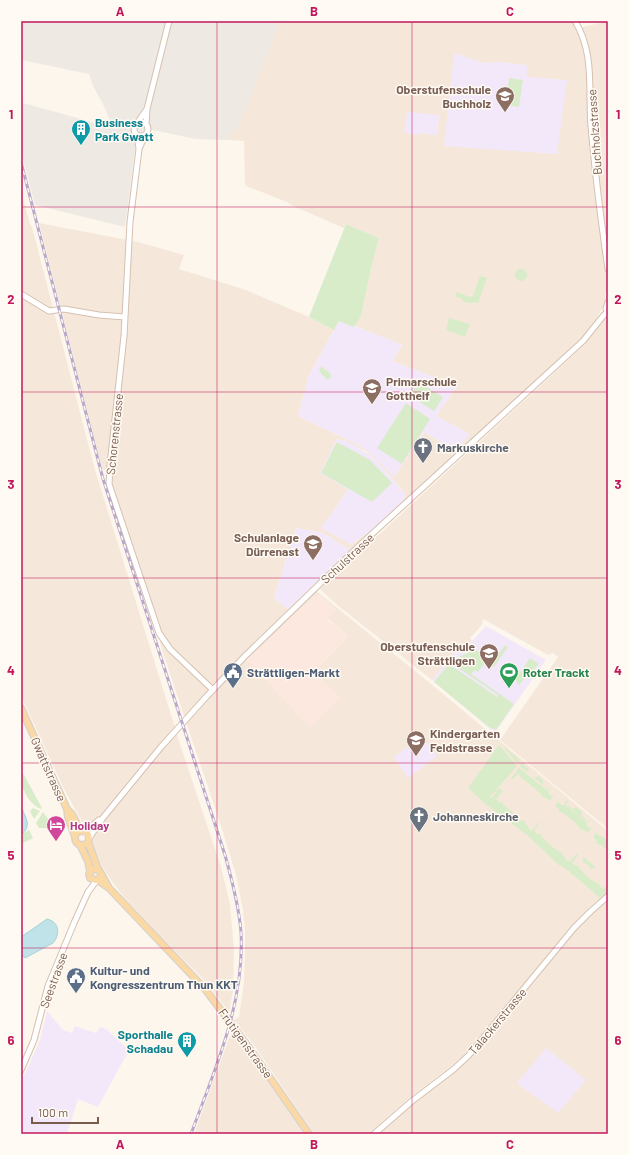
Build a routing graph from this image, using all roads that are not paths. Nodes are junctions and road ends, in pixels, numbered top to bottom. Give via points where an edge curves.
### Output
1 (169, 21) edge
2 (575, 21) edge
3 (147, 109) junction
4 (138, 122) junction
5 (146, 124) junction
6 (137, 135) junction
7 (145, 135) junction
8 (139, 149) junction
9 (608, 269) edge
10 (21, 294) edge
11 (608, 303) edge
12 (607, 313) edge
13 (125, 317) junction
14 (213, 690) junction
15 (21, 708) edge
16 (67, 809) junction
17 (102, 819) junction
18 (83, 831) junction
19 (75, 837) junction
20 (88, 840) junction
21 (80, 845) junction
22 (98, 869) junction
23 (90, 874) junction
24 (102, 875) junction
25 (97, 880) junction
26 (109, 888) junction
27 (88, 892) junction
28 (608, 896) edge
29 (21, 1070) edge
30 (309, 1134) edge
31 (374, 1134) edge

1 - 3 street
2 - 9 street, Buchholzstrasse via 589,59 591,124
3 - 4 street
3 - 5 street
4 - 5 street
4 - 6 street via 134,128
5 - 7 street via 148,129
6 - 7 street
6 - 8 street, Schorenstrasse
7 - 8 street, Schorenstrasse
8 - 13 street, Schorenstrasse via 130,222
10 - 13 street via 49,311 64,309
11 - 12 street
12 - 14 street, Schulstrasse via 583,341 358,547 249,651
13 - 14 street, Schorenstrasse via 110,486 159,633 170,649
14 - 17 street, Schulstrasse via 161,747
15 - 16 main road, Gwattstrasse
16 - 18 main road, Gwattstrasse
16 - 19 main road, Gwattstrasse
17 - 18 street, Schulstrasse
17 - 20 street, Schulstrasse
18 - 19 main road
18 - 20 main road via 88,834
19 - 21 main road
20 - 21 main road via 85,845
20 - 22 main road
21 - 23 main road
22 - 23 main road via 94,868
22 - 24 main road
23 - 25 main road via 92,880
23 - 27 street, Seestrasse
24 - 25 main road
24 - 26 main road, Frutigenstrasse
25 - 26 main road, Frutigenstrasse
25 - 27 street, Seestrasse
26 - 30 main road, Frutigenstrasse via 205,989
27 - 29 street, Seestrasse via 46,992 34,1040
28 - 31 street, Talackerstrasse via 574,928 469,1056

